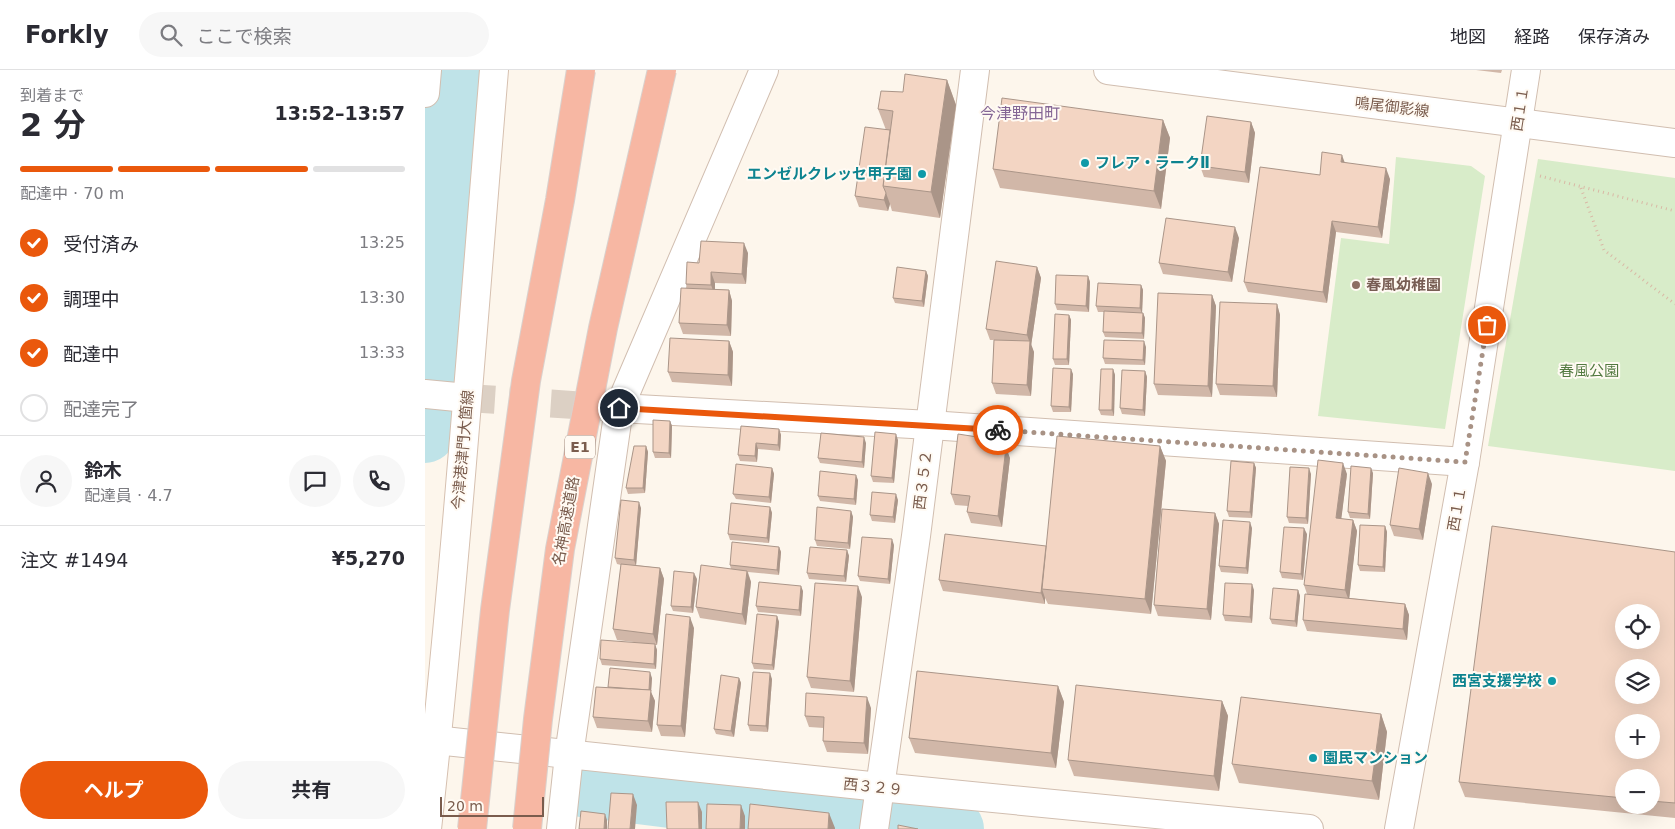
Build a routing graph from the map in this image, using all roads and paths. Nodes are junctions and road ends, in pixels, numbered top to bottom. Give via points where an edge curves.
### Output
1 (427, 70) edge
2 (494, 70) edge
3 (581, 70) edge
4 (663, 70) edge
5 (763, 70) edge
6 (975, 70) edge
7 (1108, 70) edge
8 (1526, 70) edge
9 (425, 93) edge
10 (1518, 123) junction
11 (1675, 143) edge
12 (1511, 168) junction
13 (1580, 187) junction
14 (1675, 211) edge
15 (1675, 304) edge
16 (445, 396) edge
17 (619, 408) junction
18 (930, 425) junction
19 (1465, 462) junction
20 (431, 740) edge
21 (569, 755) junction
22 (879, 789) junction
23 (427, 829) edge
24 (472, 829) edge
25 (527, 829) edge
26 (561, 829) edge
27 (874, 829) edge
28 (1309, 829) edge
29 (1399, 829) edge

1 - 9 street
2 - 16 street, 今津港津門大箇線
3 - 24 highway, bridge via 526,381 495,610
4 - 25 highway, 名神高速道路 / E1, bridge via 603,328 560,549
5 - 17 street
6 - 18 street, 西３５２
7 - 10 street, 鳴尾御影線
8 - 10 street, 西１１
10 - 11 street, 鳴尾御影線
10 - 12 street, 西１１
12 - 13 path
12 - 19 street, 西１１
13 - 14 path
13 - 15 path via 1604,250
16 - 20 street, 今津港津門大箇線
17 - 18 street
17 - 21 street
18 - 19 street
18 - 22 street, 西３５２
19 - 29 street, 西１１
20 - 21 street, 西３２９
20 - 23 street, 今津港津門大箇線
21 - 22 street, 西３２９
21 - 26 street
22 - 27 street, 西３５２
22 - 28 street, 西３２９

